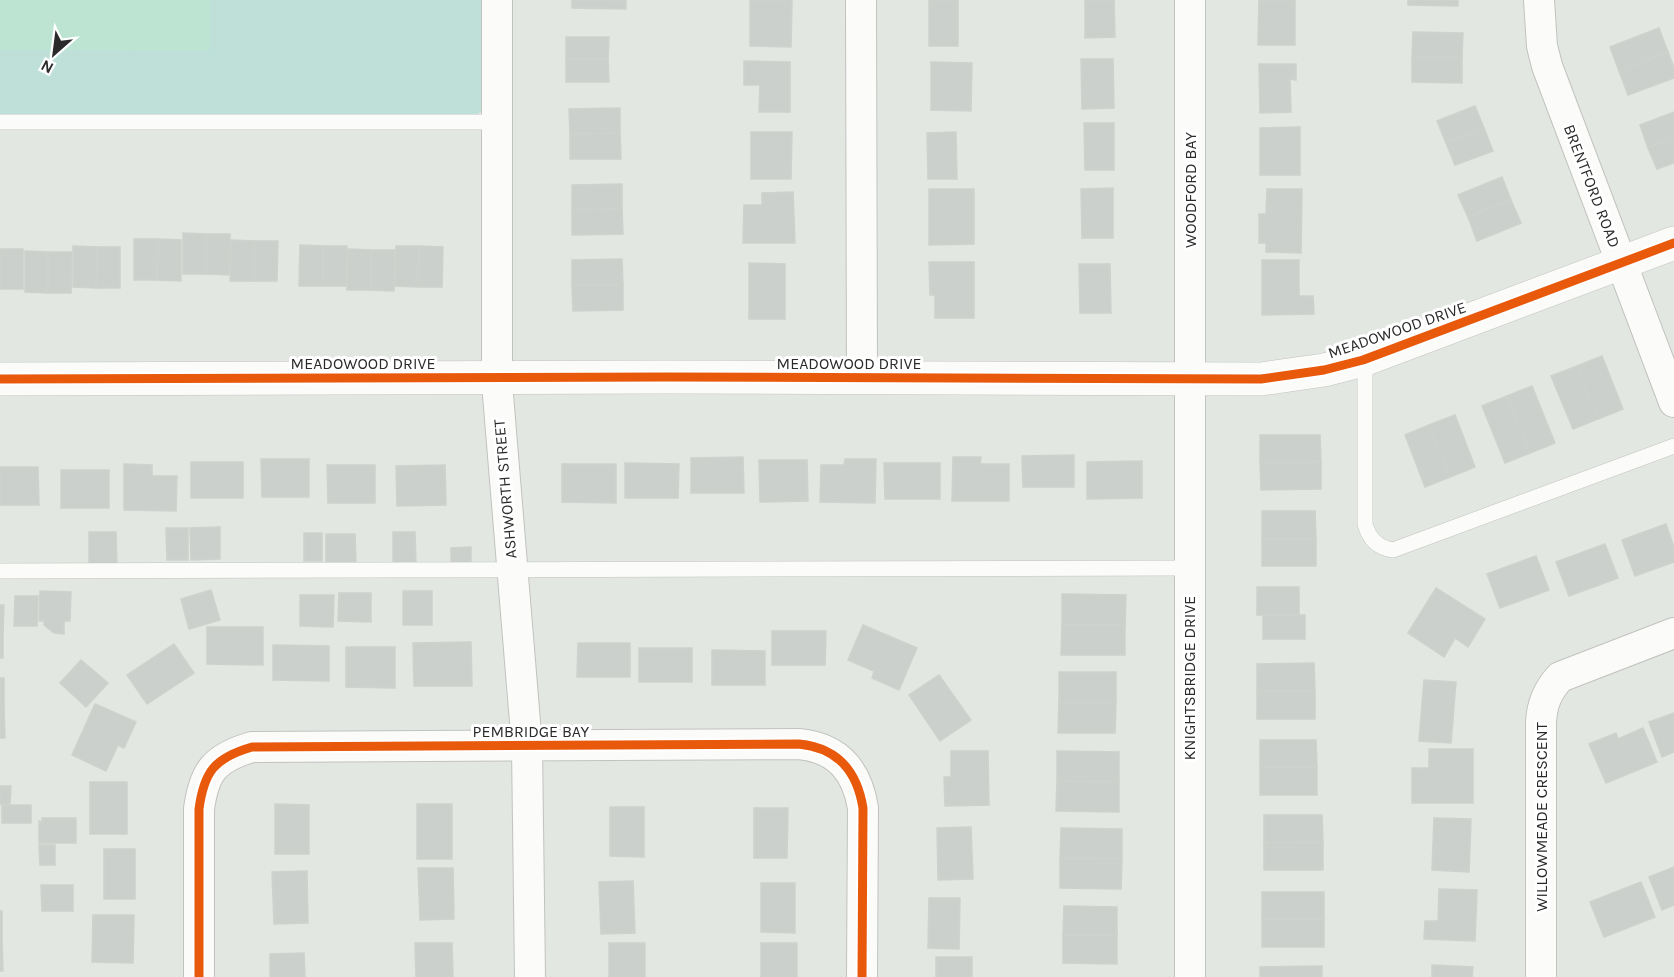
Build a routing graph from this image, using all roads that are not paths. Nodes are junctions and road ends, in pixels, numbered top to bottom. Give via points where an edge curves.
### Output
1 (497, 0) edge
2 (861, 0) edge
3 (1190, 0) edge
4 (1539, 0) edge
5 (0, 122) edge
6 (497, 122) junction
7 (1674, 243) edge
8 (1622, 263) junction
9 (1365, 359) junction
10 (497, 378) junction
11 (862, 378) junction
12 (0, 379) edge
13 (1190, 379) junction
14 (1674, 402) edge
15 (1674, 447) edge
16 (1189, 568) junction
17 (512, 570) junction
18 (0, 571) edge
19 (1674, 633) edge
20 (527, 746) junction
21 (199, 977) edge
22 (530, 977) edge
23 (862, 977) edge
24 (1190, 977) edge
25 (1541, 977) edge

1 - 6 street, ASHWORTH STREET
2 - 11 street
3 - 13 street, WOODFORD BAY
4 - 8 street, BRENTFORD ROAD via 1547,66
5 - 6 lane
6 - 10 street, ASHWORTH STREET
7 - 8 street, MEADOWOOD DRIVE
8 - 9 street, MEADOWOOD DRIVE
8 - 14 street, BRENTFORD ROAD
9 - 13 street, MEADOWOOD DRIVE via 1289,376
9 - 15 lane via 1365,524 1375,542 1386,549 1393,550
10 - 11 street, MEADOWOOD DRIVE
10 - 12 street, MEADOWOOD DRIVE
10 - 17 street, ASHWORTH STREET
11 - 13 street, MEADOWOOD DRIVE
13 - 16 street, KNIGHTSBRIDGE DRIVE
16 - 17 lane
16 - 24 street, KNIGHTSBRIDGE DRIVE
17 - 18 lane
17 - 20 street, ASHWORTH STREET
19 - 25 street, WILLOWMEADE CRESCENT via 1560,677 1545,698 1541,722
20 - 21 street, PEMBRIDGE BAY via 252,747 218,762 207,775 199,809
20 - 22 street, ASHWORTH STREET
20 - 23 street, PEMBRIDGE BAY via 799,744 835,755 857,782 863,808

